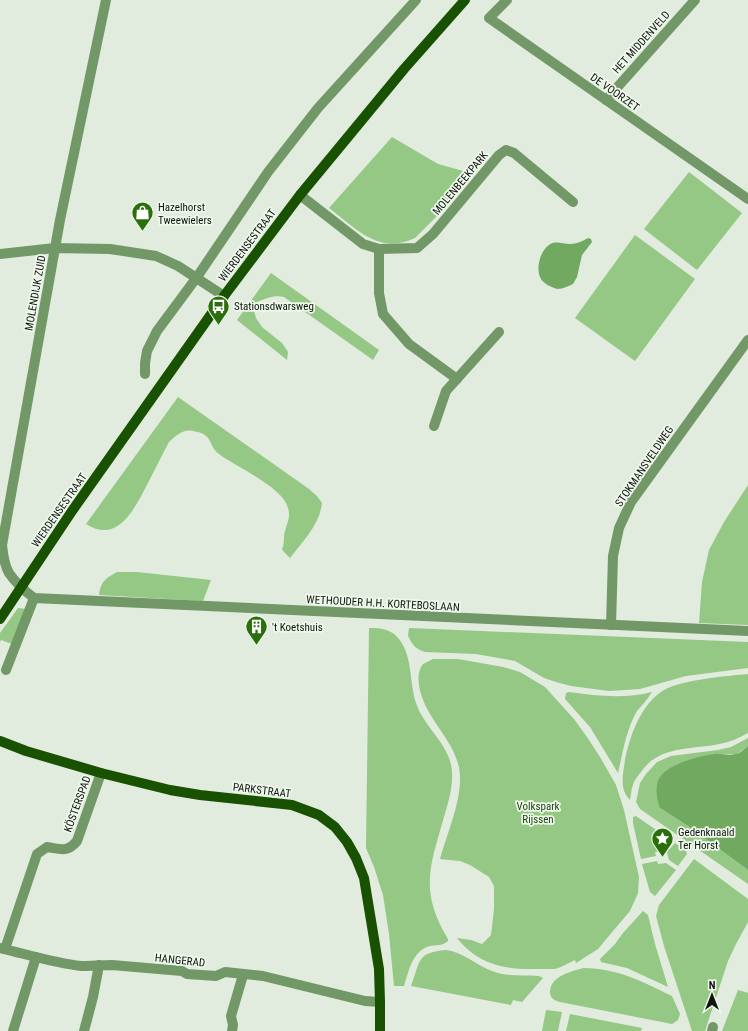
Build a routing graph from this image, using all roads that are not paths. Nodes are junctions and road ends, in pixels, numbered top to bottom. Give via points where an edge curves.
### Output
1 (106, 0) edge
2 (416, 0) edge
3 (465, 0) edge
4 (507, 0) edge
5 (695, 0) edge
6 (606, 100) junction
7 (300, 195) junction
8 (748, 199) edge
9 (573, 202) dead end
10 (55, 248) junction
11 (379, 249) junction
12 (0, 254) edge
13 (198, 278) junction
14 (224, 296) junction
15 (498, 332) dead end
16 (748, 340) edge
17 (145, 374) dead end
18 (457, 379) junction
19 (434, 426) dead end
20 (21, 586) junction
21 (34, 598) junction
22 (0, 619) edge
23 (611, 625) junction
24 (748, 631) edge
25 (6, 670) dead end
26 (0, 741) edge
27 (101, 773) junction
28 (2, 948) edge
29 (36, 957) junction
30 (99, 965) junction
31 (243, 975) junction
32 (380, 1002) junction
33 (13, 1031) edge
34 (84, 1031) edge
35 (232, 1031) edge
36 (380, 1031) edge

1 - 10 street, MOLENDIJK ZUID
2 - 13 street, WIERDENSESTRAAT via 318,108 268,172
3 - 7 main road, WIERDENSESTRAAT
4 - 6 street, DE VOORZET via 489,18
5 - 6 street, HET MIDDENVELD
6 - 8 street, DE VOORZET
7 - 11 street, MOLENBEEKPARK via 363,244
7 - 14 main road, WIERDENSESTRAAT
9 - 11 street, MOLENBEEKPARK via 514,153 506,150 498,155 433,234 417,248
10 - 12 street
10 - 13 street via 110,250 156,256
10 - 20 street, MOLENDIJK ZUID via 2,545 9,573
11 - 18 street via 378,293 383,314 408,344
13 - 14 street
13 - 17 street, WIERDENSESTRAAT via 157,331 147,351
14 - 20 main road, WIERDENSESTRAAT
15 - 18 street
16 - 23 street, STOKMANSVELDWEG via 631,502 619,528 613,556
18 - 19 street via 446,390
20 - 21 street
20 - 22 main road, WIERDENSESTRAAT
21 - 23 street, WETHOUDER H.H. KORTEBOSLAAN
21 - 25 street
23 - 24 street, WETHOUDER H.H. KORTEBOSLAAN
26 - 27 main road, PARKSTRAAT
27 - 28 street, KÖSTERSPAD via 77,840 71,848 47,848 37,854
27 - 32 main road, PARKSTRAAT via 178,791 292,805 319,815 334,827 347,842 364,878 378,969
28 - 29 street, HANGERAD
29 - 30 street, HANGERAD via 82,966
29 - 33 street
30 - 31 street, HANGERAD via 216,976 225,972
30 - 34 street
31 - 32 street, HANGERAD via 263,976 365,1001
31 - 35 street via 231,1016
32 - 36 main road, PARKSTRAAT

